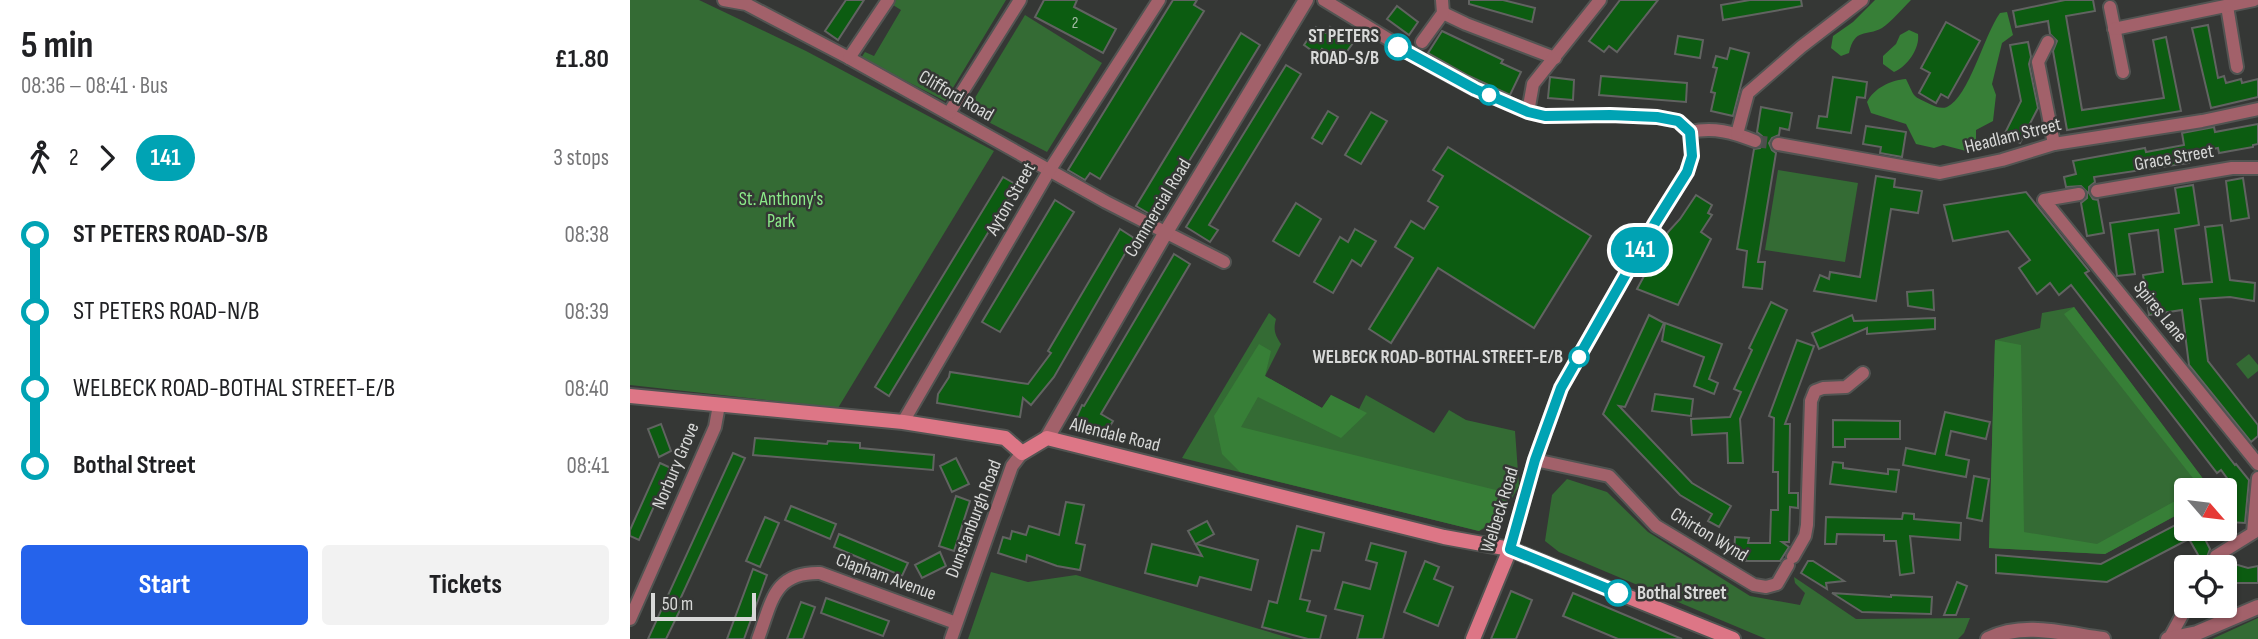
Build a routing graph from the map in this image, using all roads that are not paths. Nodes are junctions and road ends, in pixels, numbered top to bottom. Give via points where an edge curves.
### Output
1 (724, 0) edge
2 (888, 0) edge
3 (1020, 0) edge
4 (1158, 0) edge
5 (1306, 0) edge
6 (1324, 0) edge
7 (1600, 0) edge
8 (1862, 0) edge
9 (2254, 0) edge
10 (747, 2) edge
11 (1443, 6) edge
12 (2227, 6) junction
13 (2110, 7) dead end
14 (2114, 29) junction
15 (2048, 41) dead end
16 (1422, 43) dead end
17 (849, 58) junction
18 (1555, 58) junction
19 (2237, 67) dead end
20 (2123, 72) dead end
21 (2258, 109) edge
22 (1528, 112) junction
23 (949, 113) junction
24 (1690, 132) junction
25 (1737, 134) junction
26 (1755, 141) tunnel mouth
27 (1778, 144) tunnel mouth
28 (2054, 144) junction
29 (2258, 168) edge
30 (1049, 171) junction
31 (2097, 191) dead end
32 (2079, 194) dead end
33 (1166, 232) junction
34 (1224, 262) dead end
35 (1863, 373) dead end
36 (630, 396) edge
37 (719, 405) junction
38 (903, 422) junction
39 (1046, 438) junction
40 (1023, 453) junction
41 (2254, 455) edge
42 (1535, 460) junction
43 (2258, 478) edge
44 (1510, 549) junction
45 (2218, 555) tunnel mouth
46 (2258, 607) edge
47 (630, 618) edge
48 (2180, 618) edge
49 (956, 623) junction
50 (758, 639) edge
51 (950, 639) edge
52 (1473, 639) edge
53 (1733, 639) edge
54 (1988, 639) edge
55 (2103, 639) edge
56 (2168, 639) edge

1 - 10 street, Clifford Road
2 - 17 street
3 - 23 street
4 - 30 street, Ayton Street
5 - 33 street, Commercial Road
6 - 22 street via 1437,69
7 - 18 street
8 - 25 street via 1748,93
9 - 12 street
10 - 17 street, Clifford Road
11 - 16 street
11 - 18 street via 1466,24
12 - 14 street
12 - 19 street
13 - 14 street
14 - 20 street
15 - 28 street via 2038,62
17 - 23 street, Clifford Road
18 - 22 street via 1533,84
21 - 28 street, Headlam Street
22 - 24 street via 1657,117 1678,121
23 - 30 street, Clifford Road
24 - 25 street via 1707,129
24 - 42 street, Welbeck Road via 1692,156 1687,172 1561,388
25 - 26 street
27 - 28 street, Headlam Street via 1940,173
29 - 31 street, Grace Street via 2232,168
30 - 33 street, Clifford Road
30 - 38 street, Ayton Street
32 - 41 street, Spires Lane via 2044,200
33 - 34 street, Clifford Road
33 - 39 street, Commercial Road
35 - 42 street, Chirton Wynd via 1846,387 1815,391 1805,536 1777,584 1766,587 1656,526 1609,475
36 - 37 main road
37 - 38 main road
37 - 47 street, Norbury Grove via 715,427
38 - 40 main road via 1005,438
39 - 40 main road, Allendale Road
39 - 44 main road, Allendale Road via 1432,534
40 - 49 street, Dunstanburgh Road via 1012,466
42 - 44 street, Welbeck Road
43 - 45 street via 2252,533
44 - 52 main road, Welbeck Road
44 - 53 main road
46 - 56 street via 2197,634
48 - 56 street
49 - 50 street, Clapham Avenue via 820,573 805,573 787,579 776,590
49 - 51 street, Dunstanburgh Road
54 - 55 street via 2002,632 2036,629

